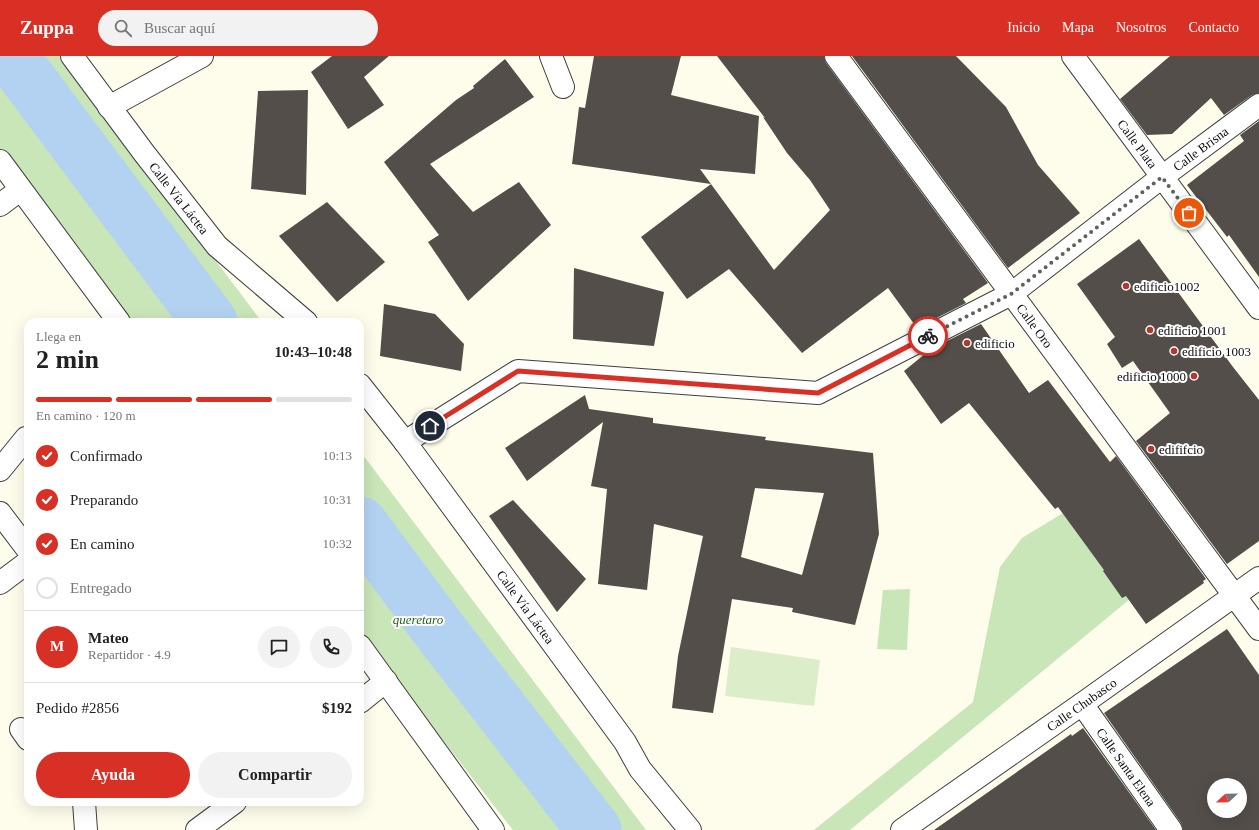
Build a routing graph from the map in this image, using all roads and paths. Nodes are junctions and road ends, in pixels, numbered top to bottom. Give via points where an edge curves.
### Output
1 (72, 56) edge
2 (202, 56) edge
3 (551, 56) edge
4 (836, 56) edge
5 (1073, 56) edge
6 (563, 87) dead end
7 (1259, 105) edge
8 (109, 107) junction
9 (0, 161) edge
10 (1162, 177) junction
11 (20, 190) junction
12 (0, 205) edge
13 (1011, 294) junction
14 (1259, 308) edge
15 (116, 318) edge
16 (301, 318) edge
17 (364, 390) edge
18 (24, 440) edge
19 (405, 442) junction
20 (0, 470) edge
21 (0, 513) edge
22 (24, 545) edge
23 (24, 565) edge
24 (1259, 578) edge
25 (0, 583) edge
26 (1235, 595) junction
27 (1259, 629) edge
28 (364, 651) edge
29 (386, 681) junction
30 (364, 699) edge
31 (1082, 704) junction
32 (84, 806) edge
33 (221, 806) edge
34 (927, 823) edge
35 (86, 830) edge
36 (197, 830) edge
37 (493, 830) edge
38 (690, 830) edge
39 (902, 830) edge
40 (1171, 830) edge

1 - 8 street, Calle Vía Láctea
2 - 8 street
3 - 6 street
4 - 13 street, Calle Oro
5 - 10 street, Calle Plata
7 - 10 street, Calle Brisna
8 - 16 street, Calle Vía Láctea via 217,246
9 - 11 street
10 - 13 street, Calle Brisna
10 - 14 street, Calle Plata
11 - 12 street
11 - 15 street
13 - 19 street, Calle Brisna via 818,393 518,371
13 - 26 street, Calle Oro
17 - 19 street, Calle Vía Láctea
18 - 20 street
19 - 38 street, Calle Vía Láctea via 625,742 640,769
21 - 22 street
23 - 25 street
24 - 26 street, Calle Chubasco
26 - 27 street, Calle Oro
26 - 31 street, Calle Chubasco
28 - 29 street
29 - 30 street
29 - 37 street
31 - 34 street, Calle Chubasco
31 - 40 street, Calle Santa Elena
32 - 35 street
33 - 36 street
34 - 39 street, Calle Chubasco

